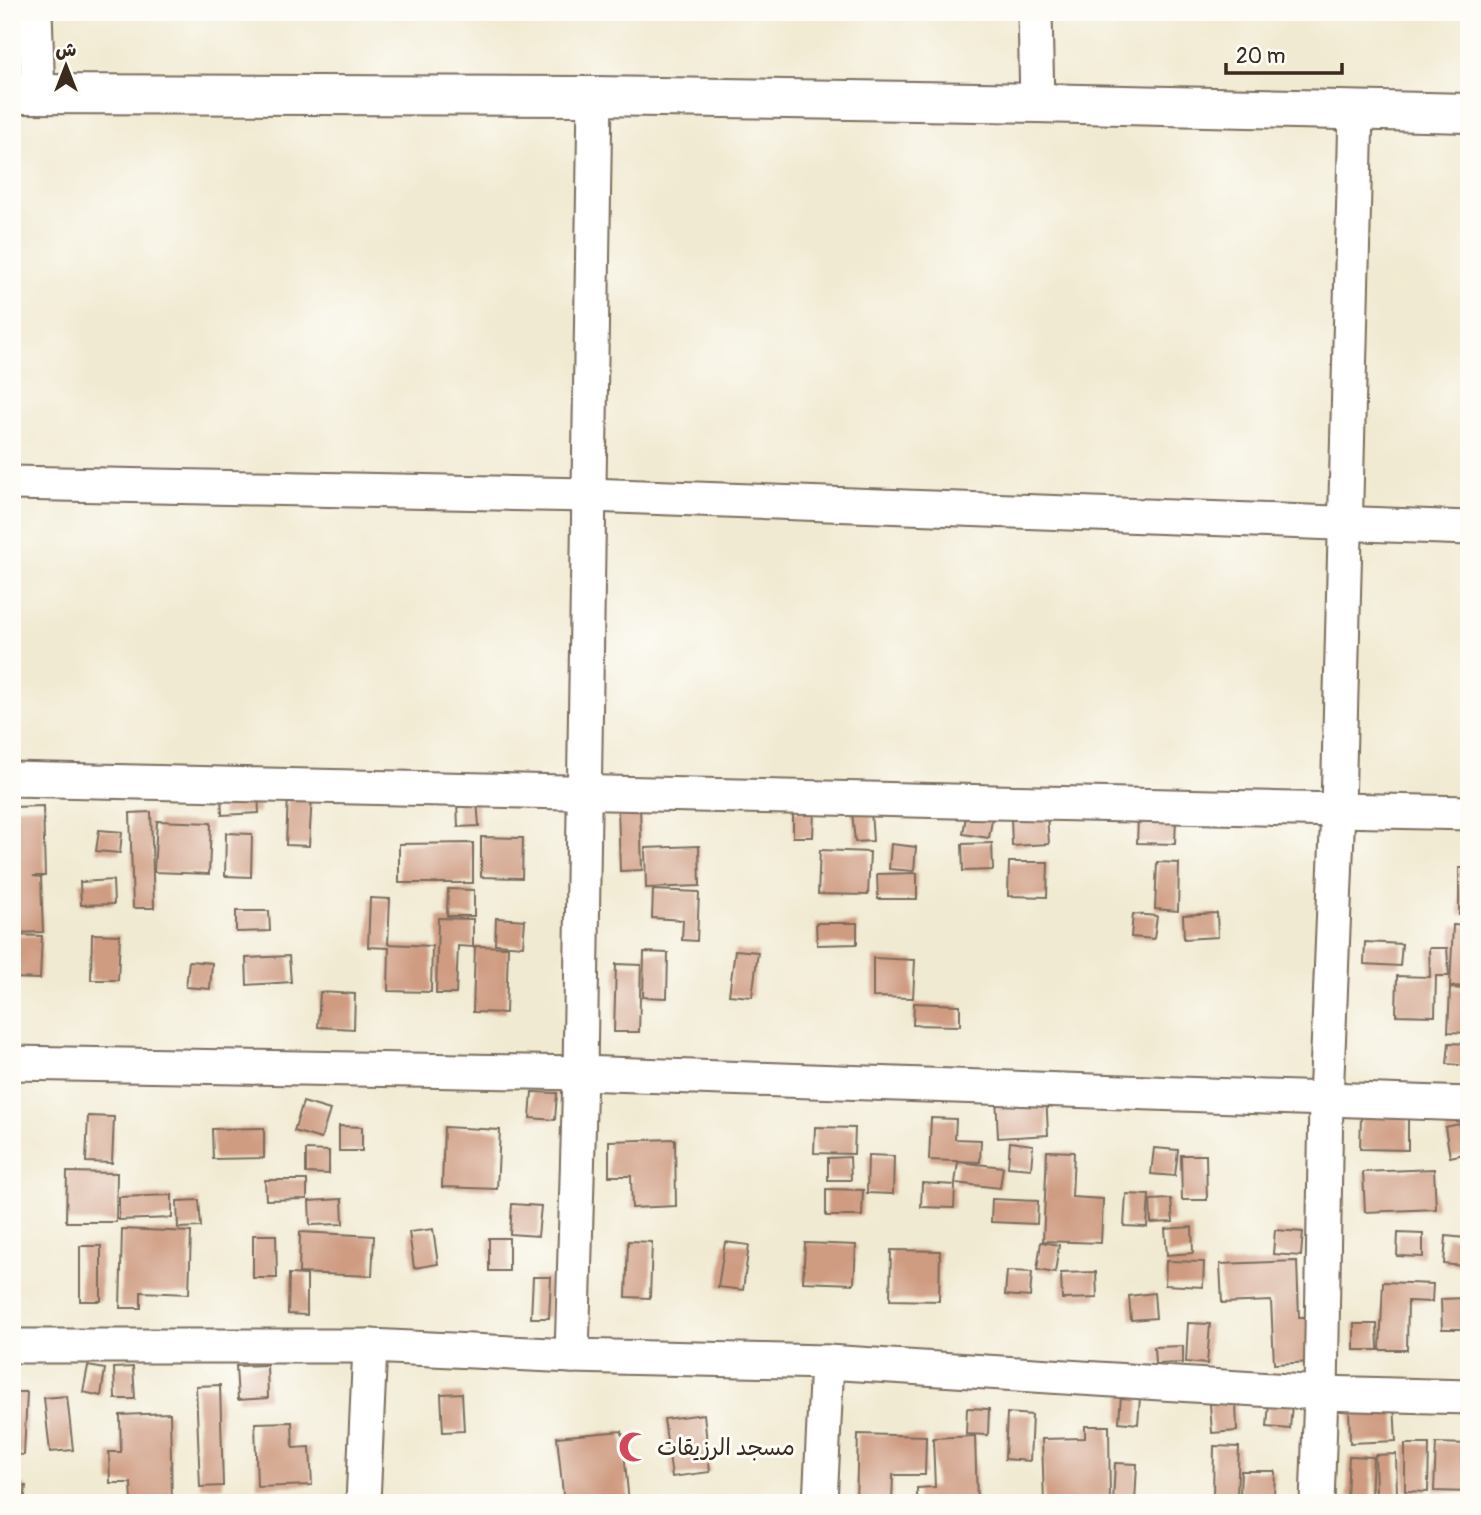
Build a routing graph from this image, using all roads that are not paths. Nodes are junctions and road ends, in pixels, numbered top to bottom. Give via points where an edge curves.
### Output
1 (35, 12) edge
2 (1035, 12) edge
3 (25, 94) edge
4 (595, 96) junction
5 (1037, 103) junction
6 (1356, 111) junction
7 (1469, 113) edge
8 (12, 483) edge
9 (589, 495) junction
10 (1346, 523) junction
11 (1469, 528) edge
12 (12, 779) edge
13 (585, 791) junction
14 (1338, 808) junction
15 (1469, 813) edge
16 (12, 1063) edge
17 (580, 1073) junction
18 (1326, 1100) junction
19 (1469, 1104) edge
20 (12, 1346) edge
21 (370, 1346) junction
22 (572, 1356) junction
23 (827, 1362) junction
24 (1321, 1393) junction
25 (1469, 1397) edge
26 (363, 1503) edge
27 (820, 1503) edge
28 (1317, 1503) edge

1 - 3 street
2 - 5 street
3 - 4 street
4 - 5 street
4 - 9 street
5 - 6 street
6 - 7 street
6 - 10 street
8 - 9 street
9 - 10 street
9 - 13 street
10 - 11 street
10 - 14 street
12 - 13 street
13 - 14 street
13 - 17 street
14 - 15 street
14 - 18 street
16 - 17 street
17 - 18 street
17 - 22 street
18 - 19 street
18 - 24 street
20 - 21 street
21 - 22 street
21 - 26 street
22 - 23 street
23 - 24 street
23 - 27 street
24 - 25 street
24 - 28 street

